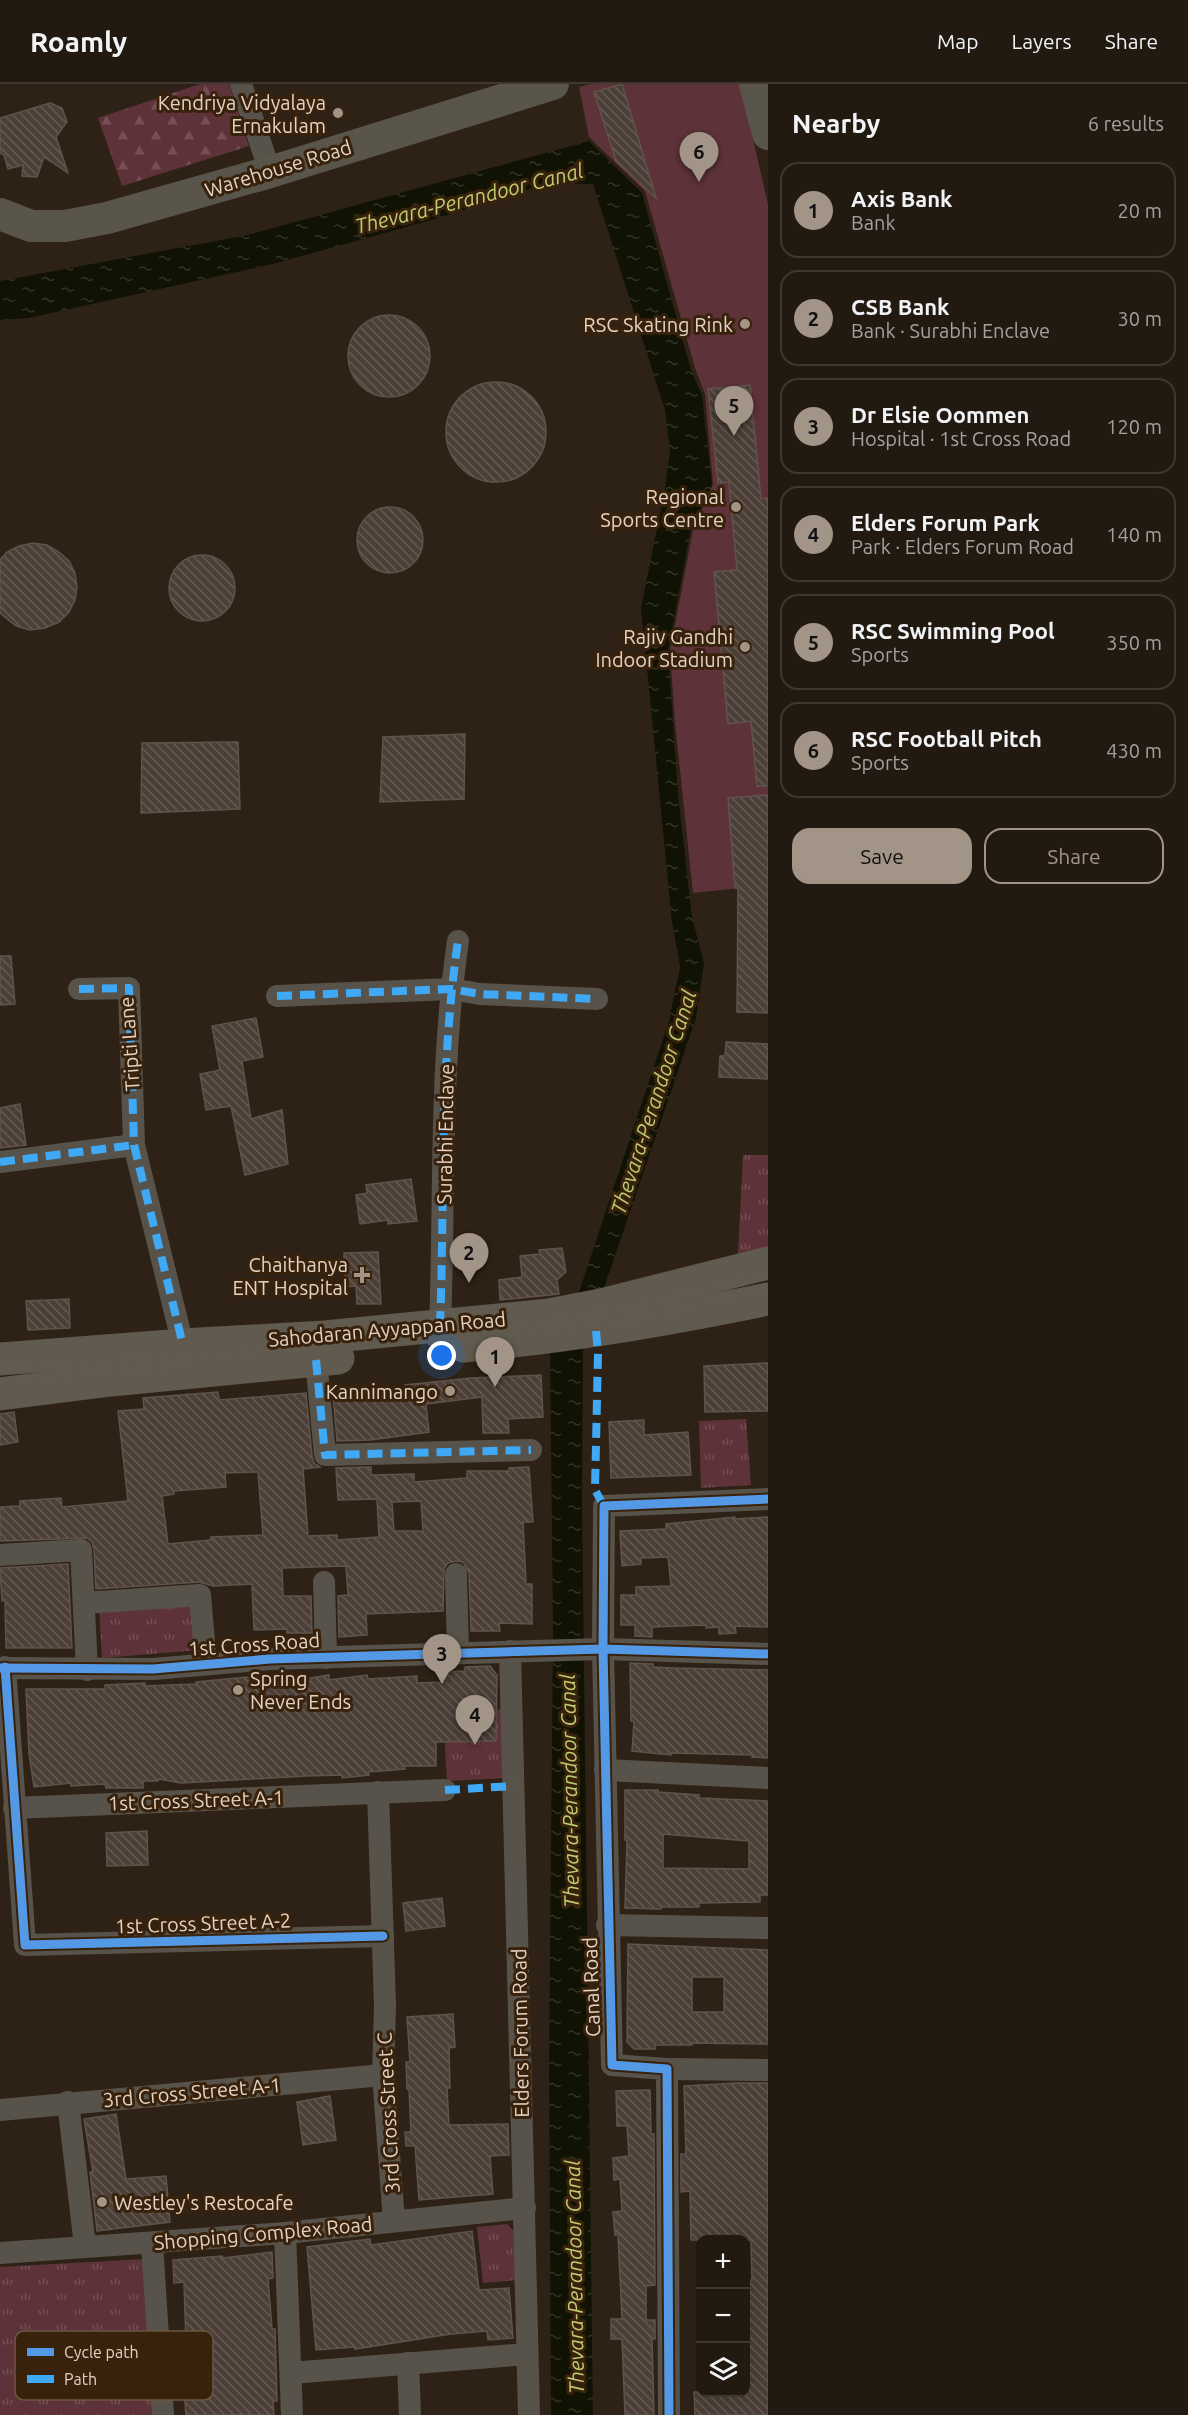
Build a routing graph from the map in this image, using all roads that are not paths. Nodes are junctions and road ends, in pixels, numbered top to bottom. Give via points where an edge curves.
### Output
1 (241, 84) edge
2 (553, 84) edge
3 (755, 84) edge
4 (768, 134) edge
5 (270, 172) junction
6 (0, 214) edge
7 (458, 941) dead end
8 (79, 989) dead end
9 (451, 989) junction
10 (277, 996) dead end
11 (597, 999) dead end
12 (134, 1145) junction
13 (0, 1162) edge
14 (768, 1263) edge
15 (768, 1299) edge
16 (599, 1318) junction
17 (440, 1326) junction
18 (543, 1327) junction
19 (183, 1345) junction
20 (0, 1359) edge
21 (316, 1360) junction
22 (0, 1394) edge
23 (531, 1450) dead end
24 (768, 1499) edge
25 (0, 1555) edge
26 (456, 1574) dead end
27 (324, 1582) dead end
28 (84, 1603) junction
29 (603, 1649) junction
30 (510, 1651) junction
31 (458, 1652) junction
32 (768, 1654) edge
33 (326, 1658) junction
34 (206, 1664) junction
35 (2, 1667) edge
36 (87, 1670) junction
37 (605, 1770) junction
38 (768, 1778) edge
39 (445, 1790) dead end
40 (378, 1792) junction
41 (14, 1808) junction
42 (607, 1925) junction
43 (768, 1928) edge
44 (383, 1936) junction
45 (667, 2069) junction
46 (768, 2070) edge
47 (383, 2075) junction
48 (68, 2102) junction
49 (0, 2110) edge
50 (525, 2208) junction
51 (394, 2221) junction
52 (285, 2233) junction
53 (152, 2243) junction
54 (85, 2246) junction
55 (0, 2253) edge
56 (158, 2331) edge
57 (527, 2354) junction
58 (408, 2363) junction
59 (291, 2373) junction
60 (162, 2400) edge
61 (163, 2415) edge
62 (292, 2415) edge
63 (410, 2415) edge
64 (529, 2415) edge
65 (669, 2415) edge

1 - 5 street
2 - 5 street, Warehouse Road
3 - 4 street
5 - 6 street, Warehouse Road via 65,226 32,226
7 - 9 street, Surabhi Enclave
8 - 12 street, Tripti Lane via 129,988
9 - 10 street
9 - 11 street via 480,994
9 - 17 street, Surabhi Enclave
12 - 13 street
12 - 19 street, Tripti Lane
14 - 16 main road, Sahodaran Ayyappan Road
15 - 16 main road, Sahodaran Ayyappan Road
16 - 18 main road, Sahodaran Ayyappan Road
17 - 18 main road, Sahodaran Ayyappan Road
17 - 19 main road, Sahodaran Ayyappan Road
18 - 21 main road, Sahodaran Ayyappan Road
19 - 20 main road, Sahodaran Ayyappan Road
21 - 22 main road, Sahodaran Ayyappan Road
21 - 23 street via 326,1455
24 - 29 street, Canal Road via 604,1506
25 - 28 street via 81,1550
26 - 31 street
27 - 33 street
28 - 34 street via 201,1595
28 - 36 street
29 - 30 street, 1st Cross Road
29 - 32 street, 1st Cross Road
29 - 37 street, Canal Road
30 - 31 street, 1st Cross Road
30 - 50 street, Elders Forum Road
31 - 33 street, 1st Cross Road
33 - 34 street, 1st Cross Road
34 - 36 street, 1st Cross Road
35 - 36 street, 1st Cross Road
35 - 41 street
37 - 38 street
37 - 42 street, Canal Road
39 - 40 street, 1st Cross Street A-1
40 - 41 street, 1st Cross Street A-1
40 - 44 street, 3rd Cross Street C
41 - 44 street, 1st Cross Street A-2 via 25,1945
42 - 43 street
42 - 45 street, Canal Road via 612,2065
44 - 47 street, 3rd Cross Street C
45 - 46 street
45 - 65 street
47 - 48 street, 3rd Cross Street A-1
47 - 51 street, 3rd Cross Street C
48 - 49 street, 3rd Cross Street A-1
48 - 54 street
50 - 51 street, Shopping Complex Road
50 - 57 street, Elders Forum Road
51 - 52 street, Shopping Complex Road
52 - 53 street, Shopping Complex Road
52 - 59 street
53 - 54 street, Shopping Complex Road
53 - 56 street
54 - 55 street, Shopping Complex Road
57 - 58 street
57 - 64 street, Elders Forum Road
58 - 59 street
58 - 63 street
59 - 62 street
60 - 61 street

